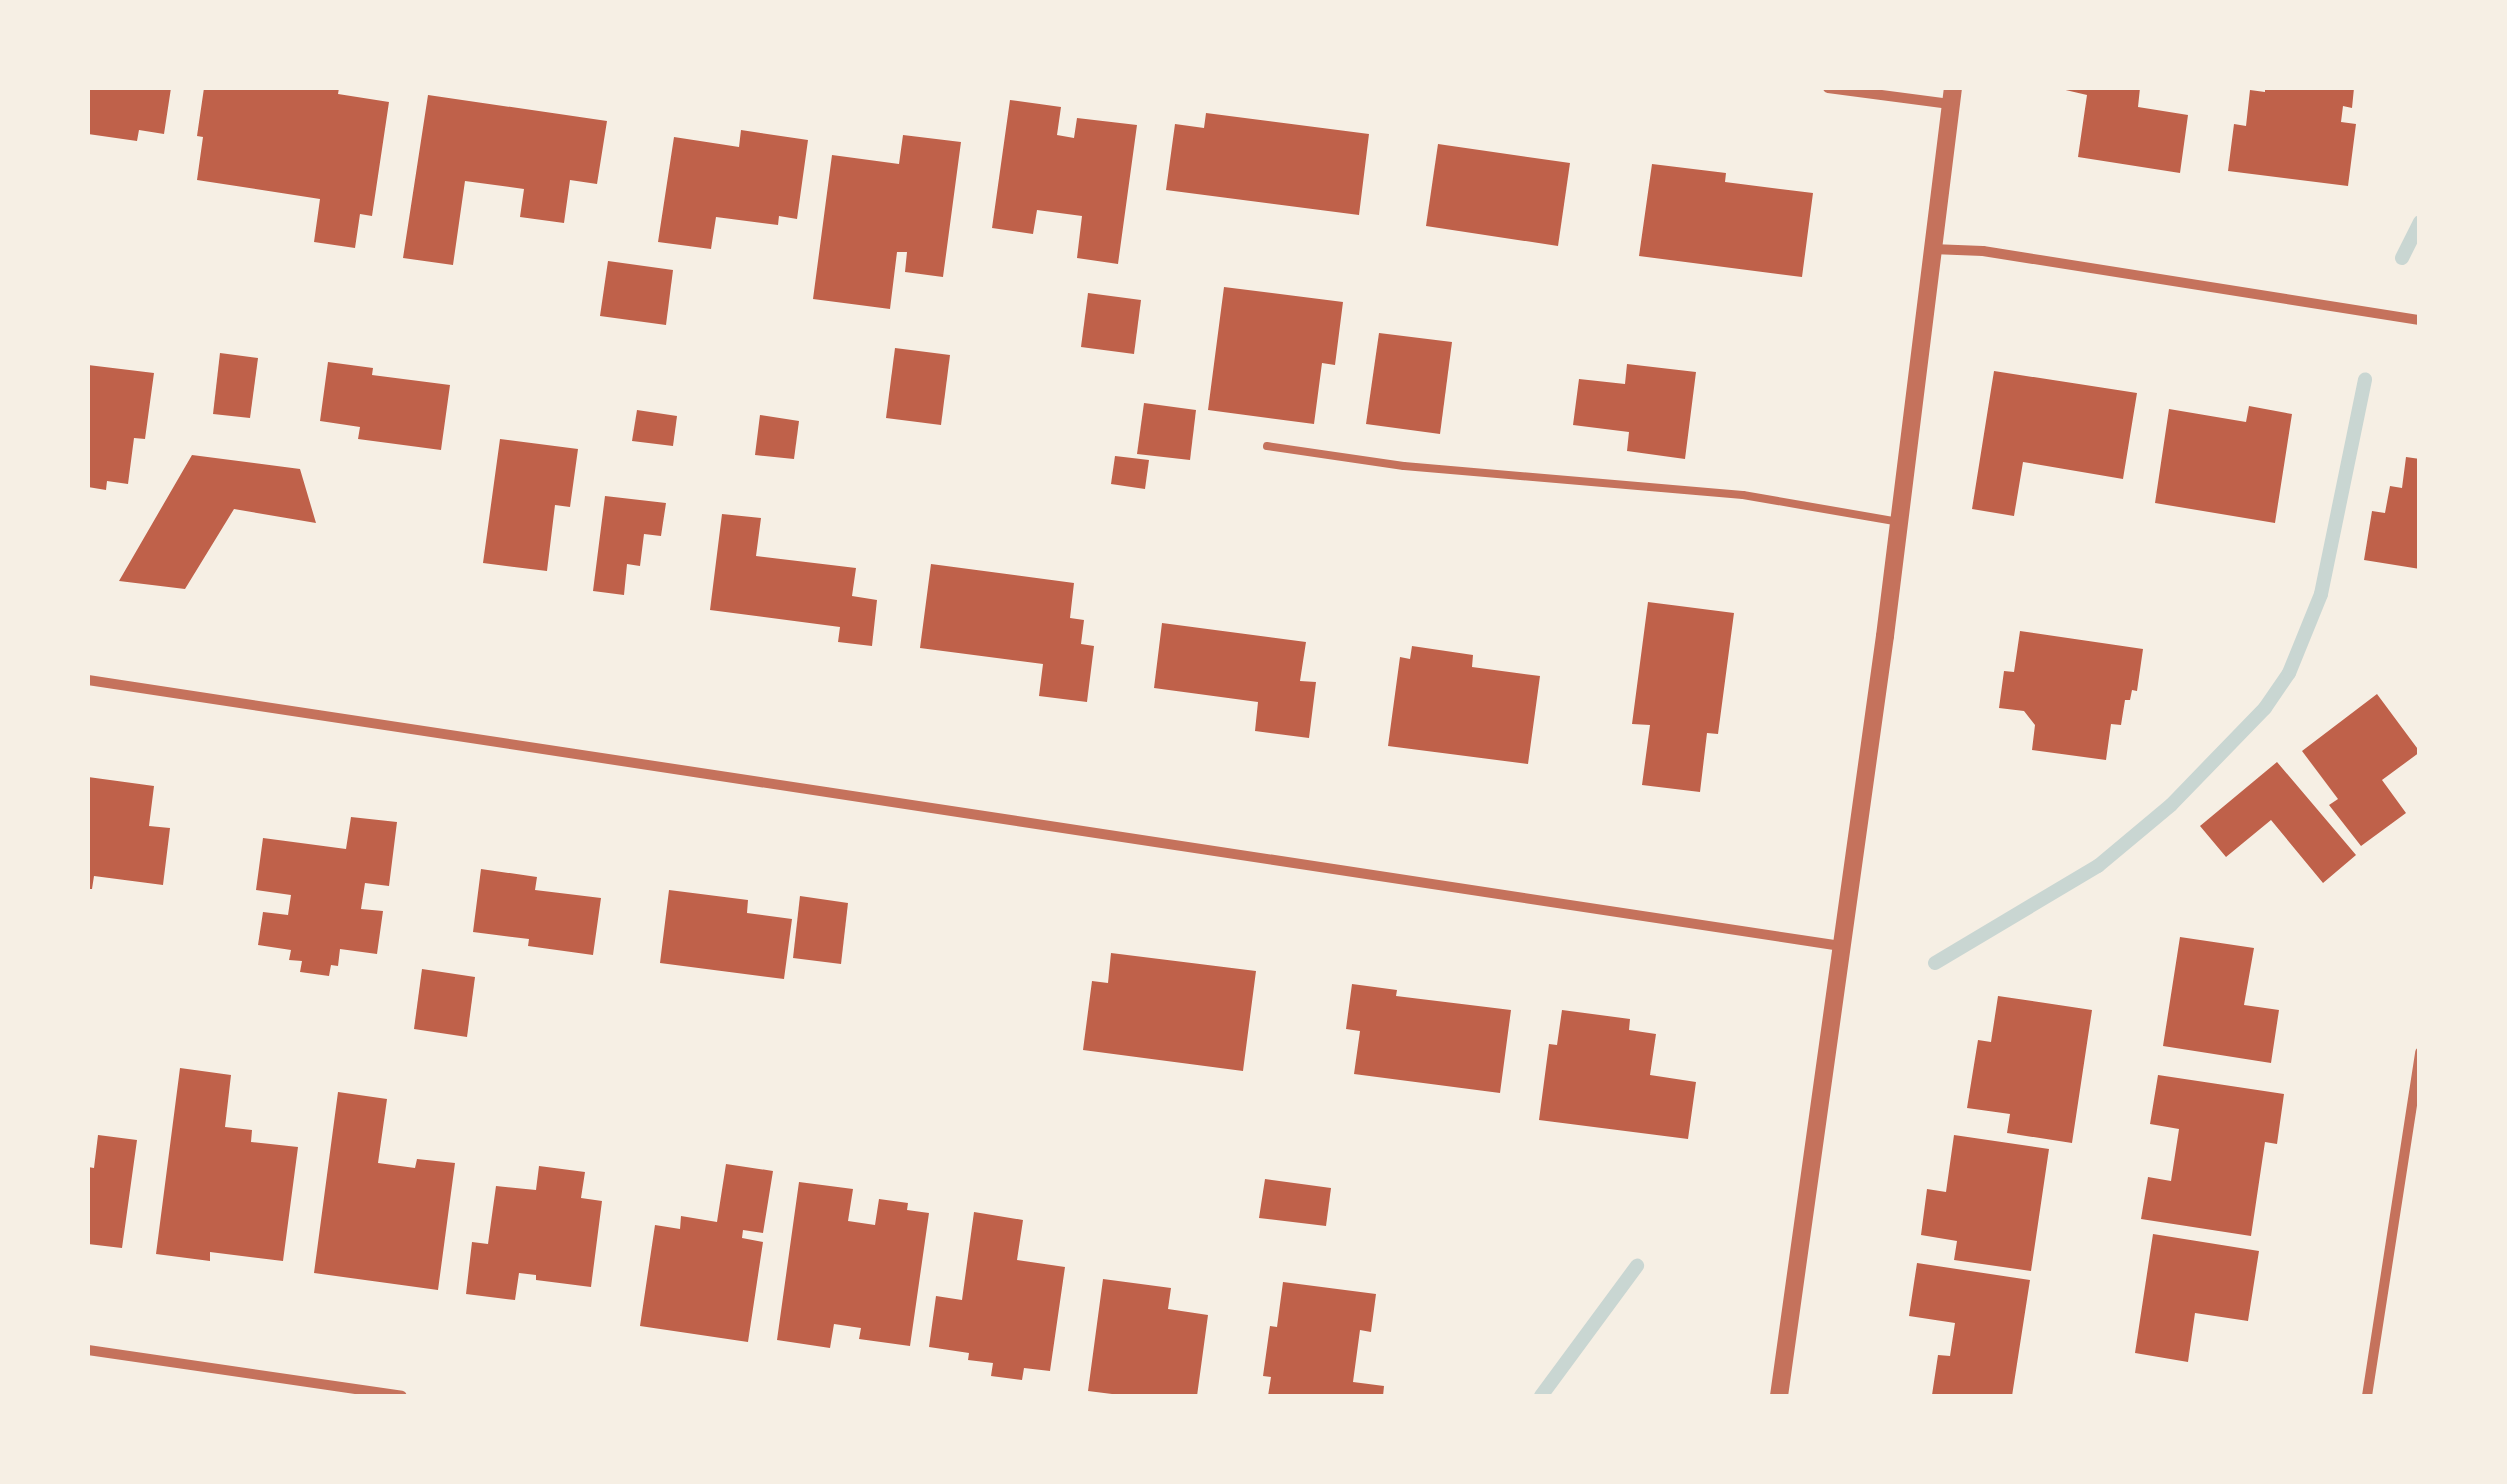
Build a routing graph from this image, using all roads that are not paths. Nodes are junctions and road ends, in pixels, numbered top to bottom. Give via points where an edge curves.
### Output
1 (1828, 88) edge
2 (1952, 96) edge
3 (1932, 249) junction
4 (2420, 320) edge
5 (1267, 446) dead end
6 (1899, 522) junction
7 (88, 680) edge
8 (1841, 946) junction
9 (2420, 1052) edge
10 (88, 1350) edge
11 (402, 1396) edge
12 (1779, 1396) edge
13 (2367, 1396) edge

1 - 2 street
2 - 3 street
3 - 4 street
3 - 6 street
5 - 6 lane via 1422,468 1742,495
6 - 8 street
7 - 8 street
8 - 12 street
9 - 13 street
10 - 11 street

